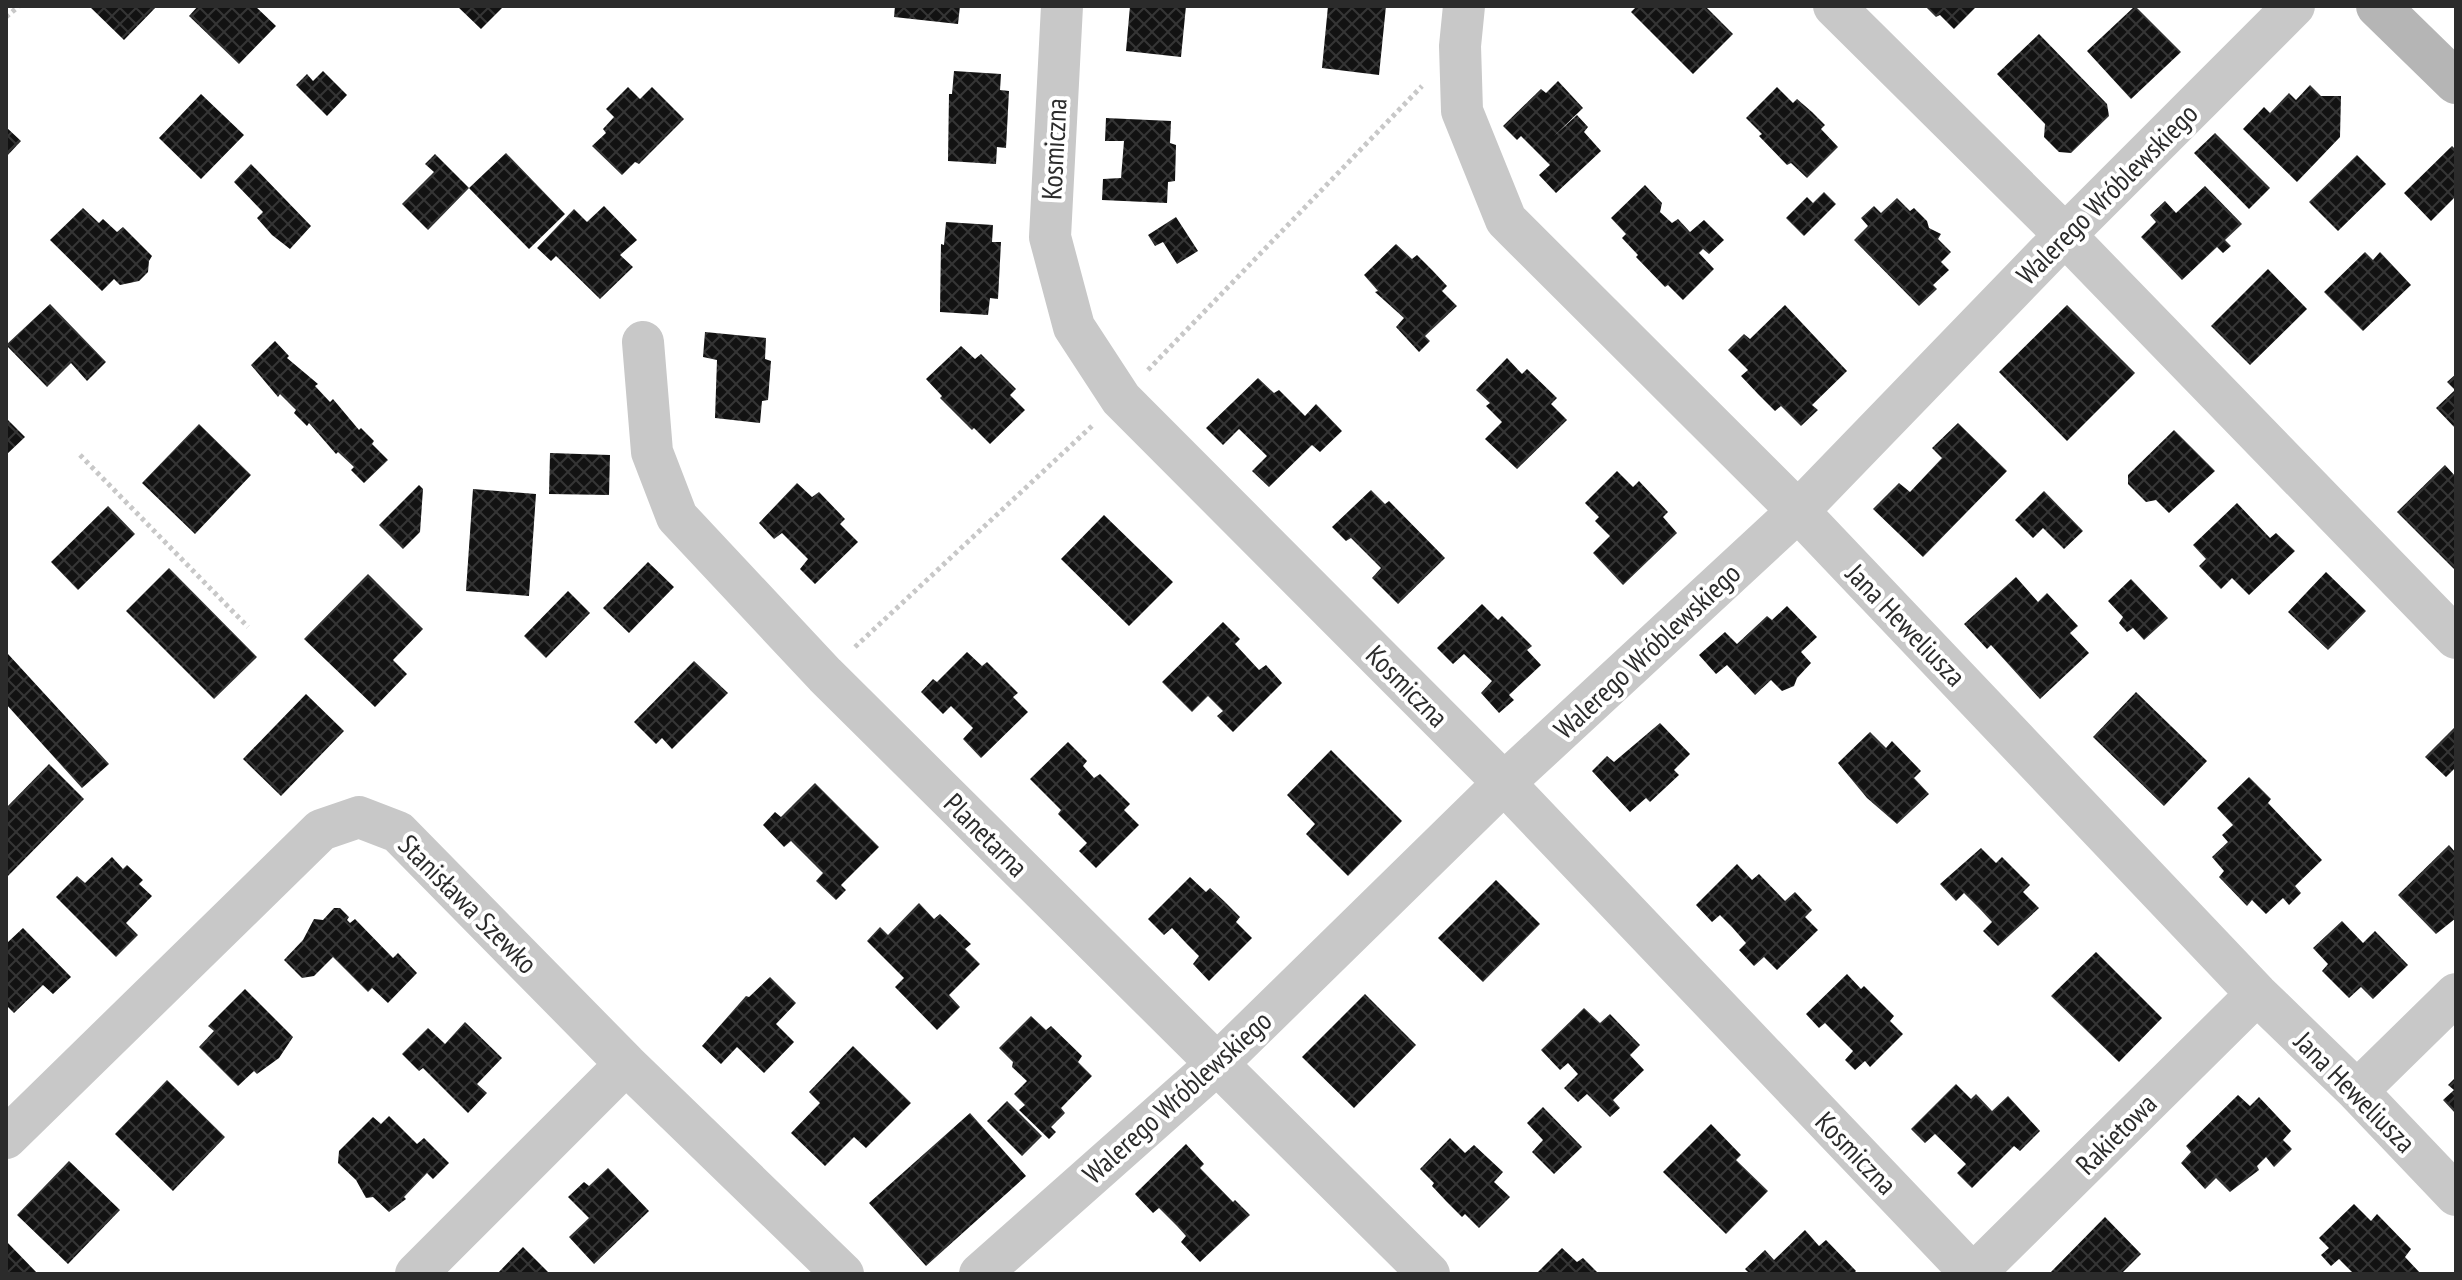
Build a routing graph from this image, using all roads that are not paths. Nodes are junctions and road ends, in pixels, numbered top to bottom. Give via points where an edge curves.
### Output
1 (1062, 6) edge
2 (1834, 6) edge
3 (2294, 6) edge
4 (2378, 6) edge
5 (1462, 26) edge
6 (2456, 82) edge
7 (2060, 229) junction
8 (643, 342) dead end
9 (1798, 511) junction
10 (2456, 638) edge
11 (1504, 783) junction
12 (2257, 994) junction
13 (2456, 994) edge
14 (1218, 1063) junction
15 (626, 1064) junction
16 (2357, 1091) junction
17 (6, 1138) edge
18 (2456, 1195) edge
19 (416, 1274) edge
20 (843, 1274) edge
21 (980, 1274) edge
22 (1429, 1274) edge
23 (1973, 1274) edge

1 - 11 street, Kosmiczna via 1050,237 1074,327 1121,399
2 - 7 street, Walerego Wróblewskiego
3 - 7 street, Walerego Wróblewskiego
4 - 6 street
5 - 9 street, Jana Heweliusza via 1462,111 1506,220
7 - 9 street, Walerego Wróblewskiego
7 - 10 street
8 - 14 street, Planetarna via 652,452 677,517 825,675
9 - 11 street, Walerego Wróblewskiego
9 - 12 street, Jana Heweliusza
11 - 14 street, Walerego Wróblewskiego
11 - 23 street, Kosmiczna
12 - 16 street, Jana Heweliusza
12 - 23 street, Rakietowa
13 - 16 street
14 - 21 street, Walerego Wróblewskiego
14 - 22 street, Planetarna
15 - 17 street, Stanisława Szewko via 398,832 359,817 321,830
15 - 19 street
15 - 20 street, Stanisława Szewko
16 - 18 street, Jana Heweliusza

